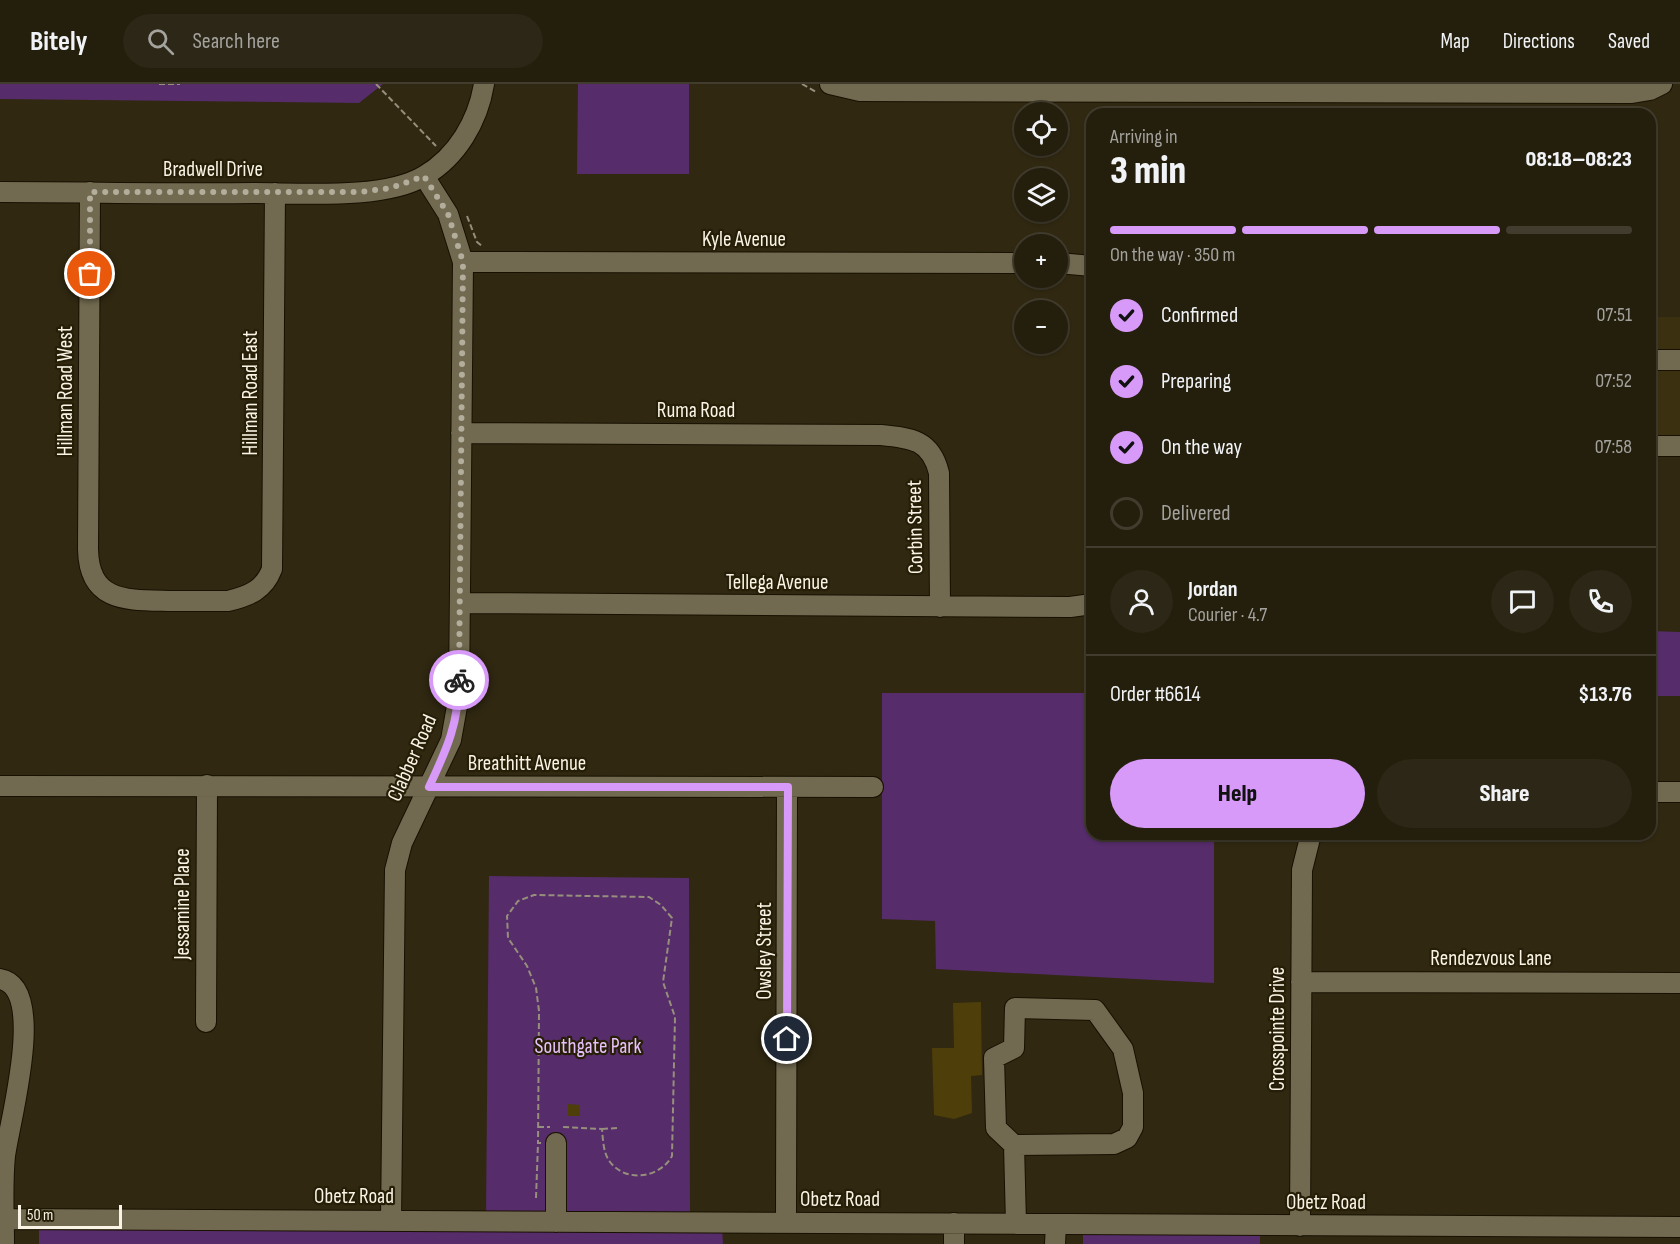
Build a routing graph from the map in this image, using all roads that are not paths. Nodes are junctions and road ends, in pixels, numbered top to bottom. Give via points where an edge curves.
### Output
1 (484, 84) edge
2 (830, 84) edge
3 (1662, 84) edge
4 (433, 162) junction
5 (0, 192) edge
6 (90, 192) junction
7 (275, 194) junction
8 (463, 262) junction
9 (1014, 263) edge
10 (1068, 264) edge
11 (1086, 265) edge
12 (1656, 360) edge
13 (1680, 360) edge
14 (461, 433) junction
15 (1656, 446) edge
16 (1680, 446) edge
17 (928, 448) joint
18 (260, 589) joint
19 (460, 603) junction
20 (1086, 605) edge
21 (940, 607) junction
22 (207, 785) junction
23 (0, 786) edge
24 (429, 787) junction
25 (788, 787) junction
26 (873, 787) dead end
27 (1656, 792) edge
28 (1680, 792) edge
29 (1309, 840) edge
30 (7, 982) edge
31 (1301, 982) junction
32 (1680, 983) edge
33 (206, 1022) dead end
34 (551, 1135) road end
35 (1014, 1145) junction
36 (2, 1219) edge
37 (391, 1221) junction
38 (556, 1222) junction
39 (786, 1223) junction
40 (954, 1223) junction
41 (1016, 1224) junction
42 (1056, 1224) junction
43 (1300, 1226) junction
44 (1680, 1227) edge
45 (1595, 1235) edge
46 (1616, 1235) edge
47 (4, 1244) edge
48 (954, 1244) edge
49 (1055, 1244) edge

1 - 4 street via 468,132
2 - 3 street via 860,91 1632,93
4 - 7 street, Bradwell Drive via 378,191
4 - 8 street, Clabber Road
5 - 6 street, Bradwell Drive
6 - 7 street, Bradwell Drive
6 - 18 street, Hillman Road West via 88,560 94,579 117,597 135,601 228,601
7 - 18 street, Hillman Road East via 274,556 268,580
8 - 9 street, Kyle Avenue
8 - 14 street, Clabber Road
10 - 11 street
12 - 13 street
14 - 17 street, Ruma Road via 881,435 906,437
14 - 19 street, Clabber Road
15 - 16 street
17 - 21 street, Corbin Street via 937,465 940,484
19 - 21 street, Tellega Avenue
19 - 24 street, Clabber Road via 457,717
20 - 21 street, Tellega Avenue
22 - 23 street, Breathitt Avenue
22 - 24 street, Breathitt Avenue
22 - 33 street, Jessamine Place
24 - 25 street, Breathitt Avenue
24 - 37 street, Clabber Road via 402,843 395,870
25 - 26 street, Breathitt Avenue
25 - 39 street, Owsley Street
27 - 28 street
29 - 31 street, Crosspointe Drive via 1302,860
30 - 36 street via 23,1005 17,1104 5,1156
31 - 32 street, Rendezvous Lane
31 - 43 street, Crosspointe Drive
34 - 38 street
35 - 35 street via 1114,1144 1127,1138 1133,1127 1132,1093 1123,1049 1095,1010 1015,1008 1014,1048 994,1058 996,1128
35 - 41 street
36 - 37 street, Obetz Road
36 - 47 street
37 - 38 street, Obetz Road
38 - 39 street, Obetz Road
39 - 40 street, Obetz Road
40 - 41 street, Obetz Road
40 - 48 street
41 - 42 street, Obetz Road
42 - 43 street, Obetz Road
42 - 49 street
43 - 45 street, Obetz Road
44 - 46 street, Obetz Road
45 - 46 street, Obetz Road

